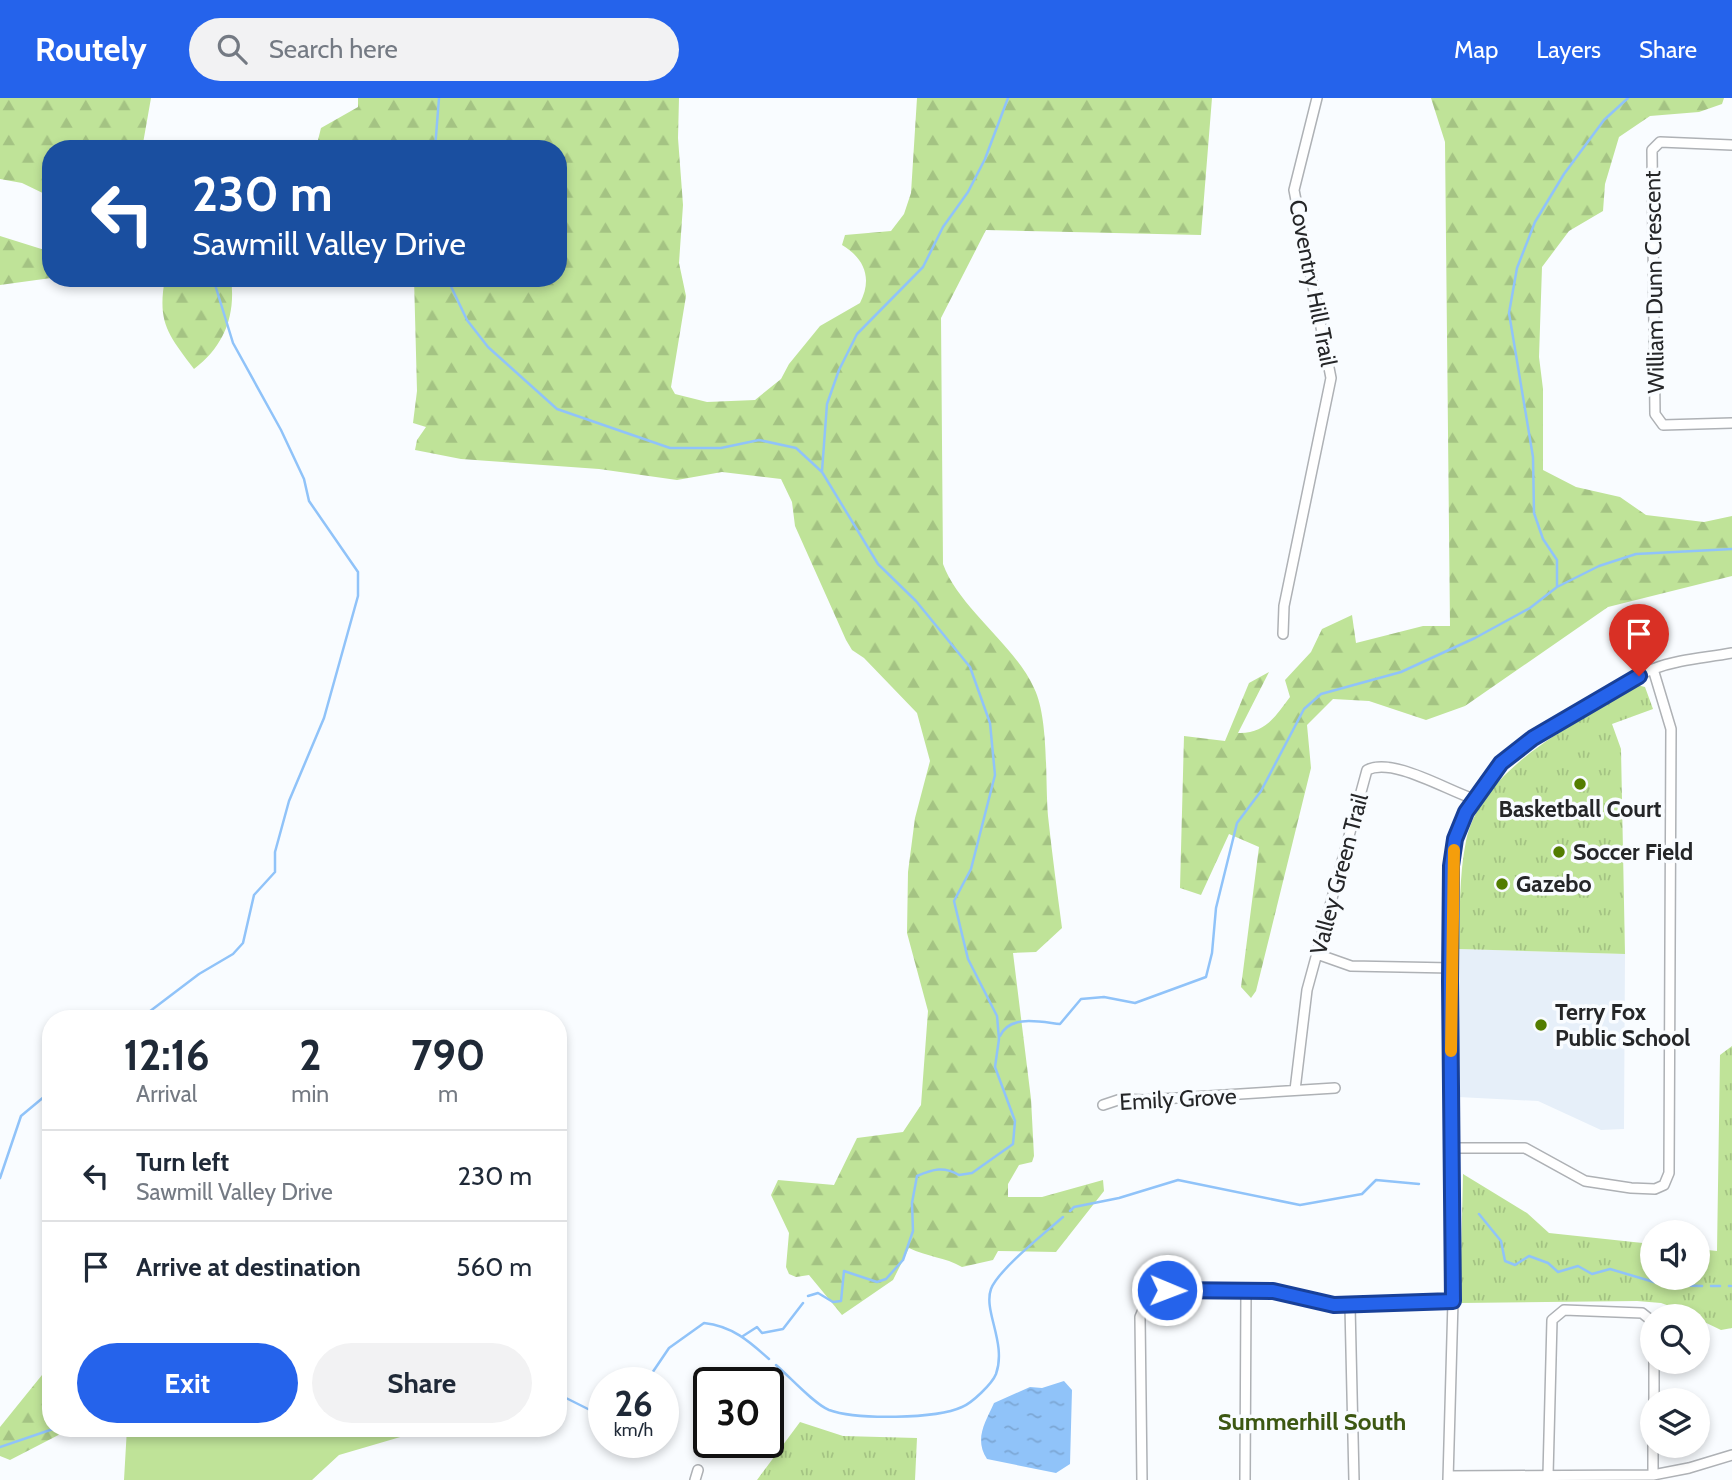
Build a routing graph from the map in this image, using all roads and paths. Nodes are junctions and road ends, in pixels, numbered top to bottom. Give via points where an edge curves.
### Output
1 (1317, 98) edge
2 (1732, 145) edge
3 (1732, 423) edge
4 (1283, 634) dead end
5 (1732, 653) edge
6 (1653, 669) junction
7 (1474, 799) junction
8 (1317, 954) junction
9 (1451, 968) junction
10 (1335, 1088) dead end
11 (1295, 1090) junction
12 (1103, 1105) dead end
13 (1451, 1148) junction
14 (1246, 1291) junction
15 (1453, 1301) junction
16 (1350, 1306) junction
17 (1640, 1313) edge
18 (1732, 1455) edge
19 (1653, 1458) edge
20 (698, 1470) dead end
21 (1548, 1475) junction
22 (1653, 1475) junction
23 (1449, 1478) edge
24 (695, 1480) edge
25 (1142, 1480) edge
26 (1245, 1480) edge
27 (1354, 1480) edge

1 - 4 street, Coventry Hill Trail via 1294,190 1331,378 1284,606
2 - 3 street, William Dunn Crescent via 1660,142 1652,149 1655,414 1663,425
5 - 6 street
6 - 7 street via 1533,738 1501,763
6 - 13 street via 1671,729 1669,1173 1664,1185 1630,1188 1585,1181 1525,1149
7 - 8 street, Valley Green Trail via 1392,767 1377,765 1367,770
7 - 9 street via 1455,839 1451,866
8 - 9 street via 1351,966 1378,969
8 - 11 street, Valley Green Trail via 1307,990
9 - 13 street
10 - 11 street
11 - 12 street, Emily Grove via 1121,1099
13 - 15 street
14 - 16 street via 1273,1291
14 - 25 street via 1167,1290 1145,1300 1140,1317
14 - 26 street
15 - 16 street
15 - 23 street
16 - 27 street
17 - 21 street via 1564,1310 1552,1320
18 - 22 street
19 - 22 street
20 - 24 street
21 - 22 street
21 - 23 street

